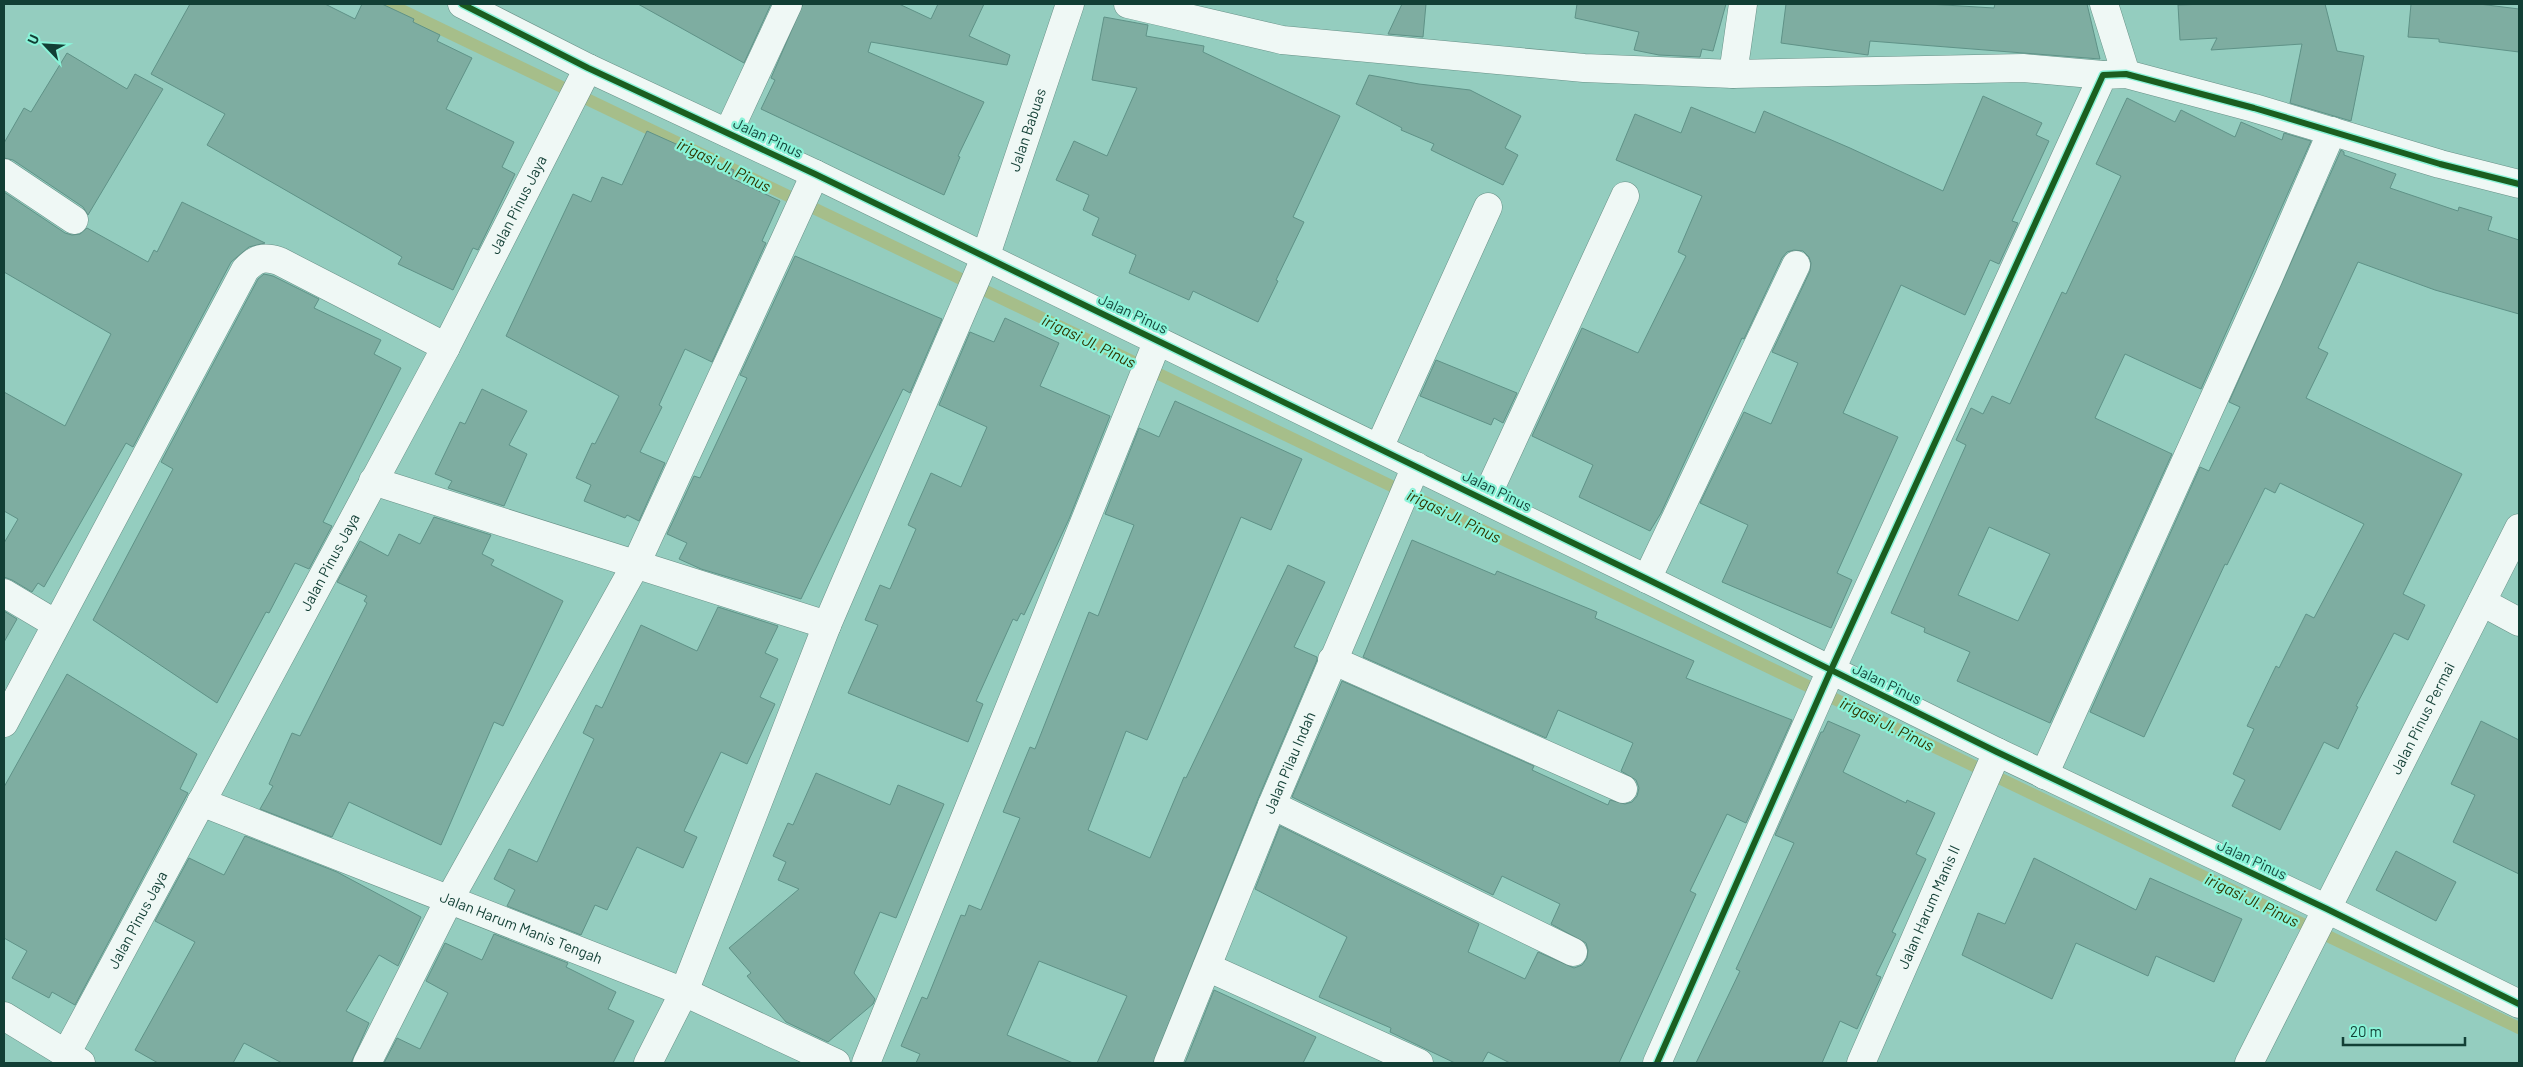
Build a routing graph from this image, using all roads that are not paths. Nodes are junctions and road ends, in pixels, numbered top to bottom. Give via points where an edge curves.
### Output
1 (462, 4) edge
2 (788, 4) edge
3 (1070, 4) edge
4 (1128, 4) edge
5 (1743, 4) edge
6 (2104, 4) edge
7 (588, 68) junction
8 (1733, 74) junction
9 (2114, 75) junction
10 (2332, 131) junction
11 (728, 133) junction
12 (4, 173) edge
13 (815, 174) junction
14 (2519, 184) edge
15 (1624, 196) dead end
16 (1488, 207) dead end
17 (74, 220) dead end
18 (985, 258) junction
19 (1796, 265) dead end
20 (1158, 340) junction
21 (446, 347) junction
22 (1379, 448) junction
23 (1416, 466) junction
24 (373, 481) junction
25 (1485, 500) junction
26 (2519, 528) edge
27 (636, 564) junction
28 (1647, 579) junction
29 (4, 593) edge
30 (2482, 602) junction
31 (2519, 622) edge
32 (56, 624) junction
33 (827, 625) junction
34 (1332, 660) junction
35 (1831, 670) junction
36 (4, 723) edge
37 (1997, 752) junction
38 (2044, 775) junction
39 (1623, 789) dead end
40 (201, 802) junction
41 (1272, 805) junction
42 (449, 900) junction
43 (2327, 909) junction
44 (1573, 952) dead end
45 (1207, 967) junction
46 (684, 992) junction
47 (2519, 1004) edge
48 (4, 1016) edge
49 (73, 1059) edge
50 (367, 1063) edge
51 (648, 1063) edge
52 (836, 1063) edge
53 (866, 1063) edge
54 (1168, 1063) edge
55 (1420, 1063) edge
56 (1657, 1063) edge
57 (1861, 1063) edge
58 (2250, 1063) edge

1 - 7 street, Jalan Pinus
2 - 11 street
3 - 18 street, Jalan Babuas
4 - 8 street via 1282,40 1584,68
5 - 8 street
6 - 9 street
7 - 11 street, Jalan Pinus
7 - 21 street, Jalan Pinus Jaya
8 - 9 street via 2023,68
9 - 10 street
9 - 35 street
10 - 14 street
10 - 38 street
11 - 13 street, Jalan Pinus
12 - 17 street
13 - 18 street, Jalan Pinus
13 - 27 street
15 - 25 street
16 - 22 street
18 - 20 street, Jalan Pinus
18 - 33 street, Jalan Babuas
19 - 28 street
20 - 22 street, Jalan Pinus
20 - 53 street
21 - 24 street, Jalan Pinus Jaya
21 - 32 street via 279,261 267,257 253,261 245,270
22 - 23 street, Jalan Pinus
23 - 25 street, Jalan Pinus
23 - 34 street, Jalan Pilau Indah
24 - 27 street
24 - 40 street, Jalan Pinus Jaya
25 - 28 street, Jalan Pinus
26 - 30 street, Jalan Pinus Permai
27 - 33 street
27 - 42 street
28 - 35 street, Jalan Pinus
29 - 32 street
30 - 31 street
30 - 43 street, Jalan Pinus Permai
32 - 36 street
33 - 46 street, Jalan Babuas
34 - 39 street
34 - 41 street, Jalan Pilau Indah
35 - 37 street, Jalan Pinus
35 - 56 street
37 - 38 street, Jalan Pinus
37 - 57 street, Jalan Harum Manis II
38 - 43 street, Jalan Pinus
40 - 42 street, Jalan Harum Manis Tengah
40 - 49 street, Jalan Pinus Jaya
41 - 44 street
41 - 45 street, Jalan Pilau Indah
42 - 46 street, Jalan Harum Manis Tengah
42 - 50 street
43 - 47 street, Jalan Pinus
43 - 58 street, Jalan Pinus Permai
45 - 54 street, Jalan Pilau Indah
45 - 55 street
46 - 51 street, Jalan Babuas
46 - 52 street, Jalan Harum Manis Tengah
48 - 49 street

